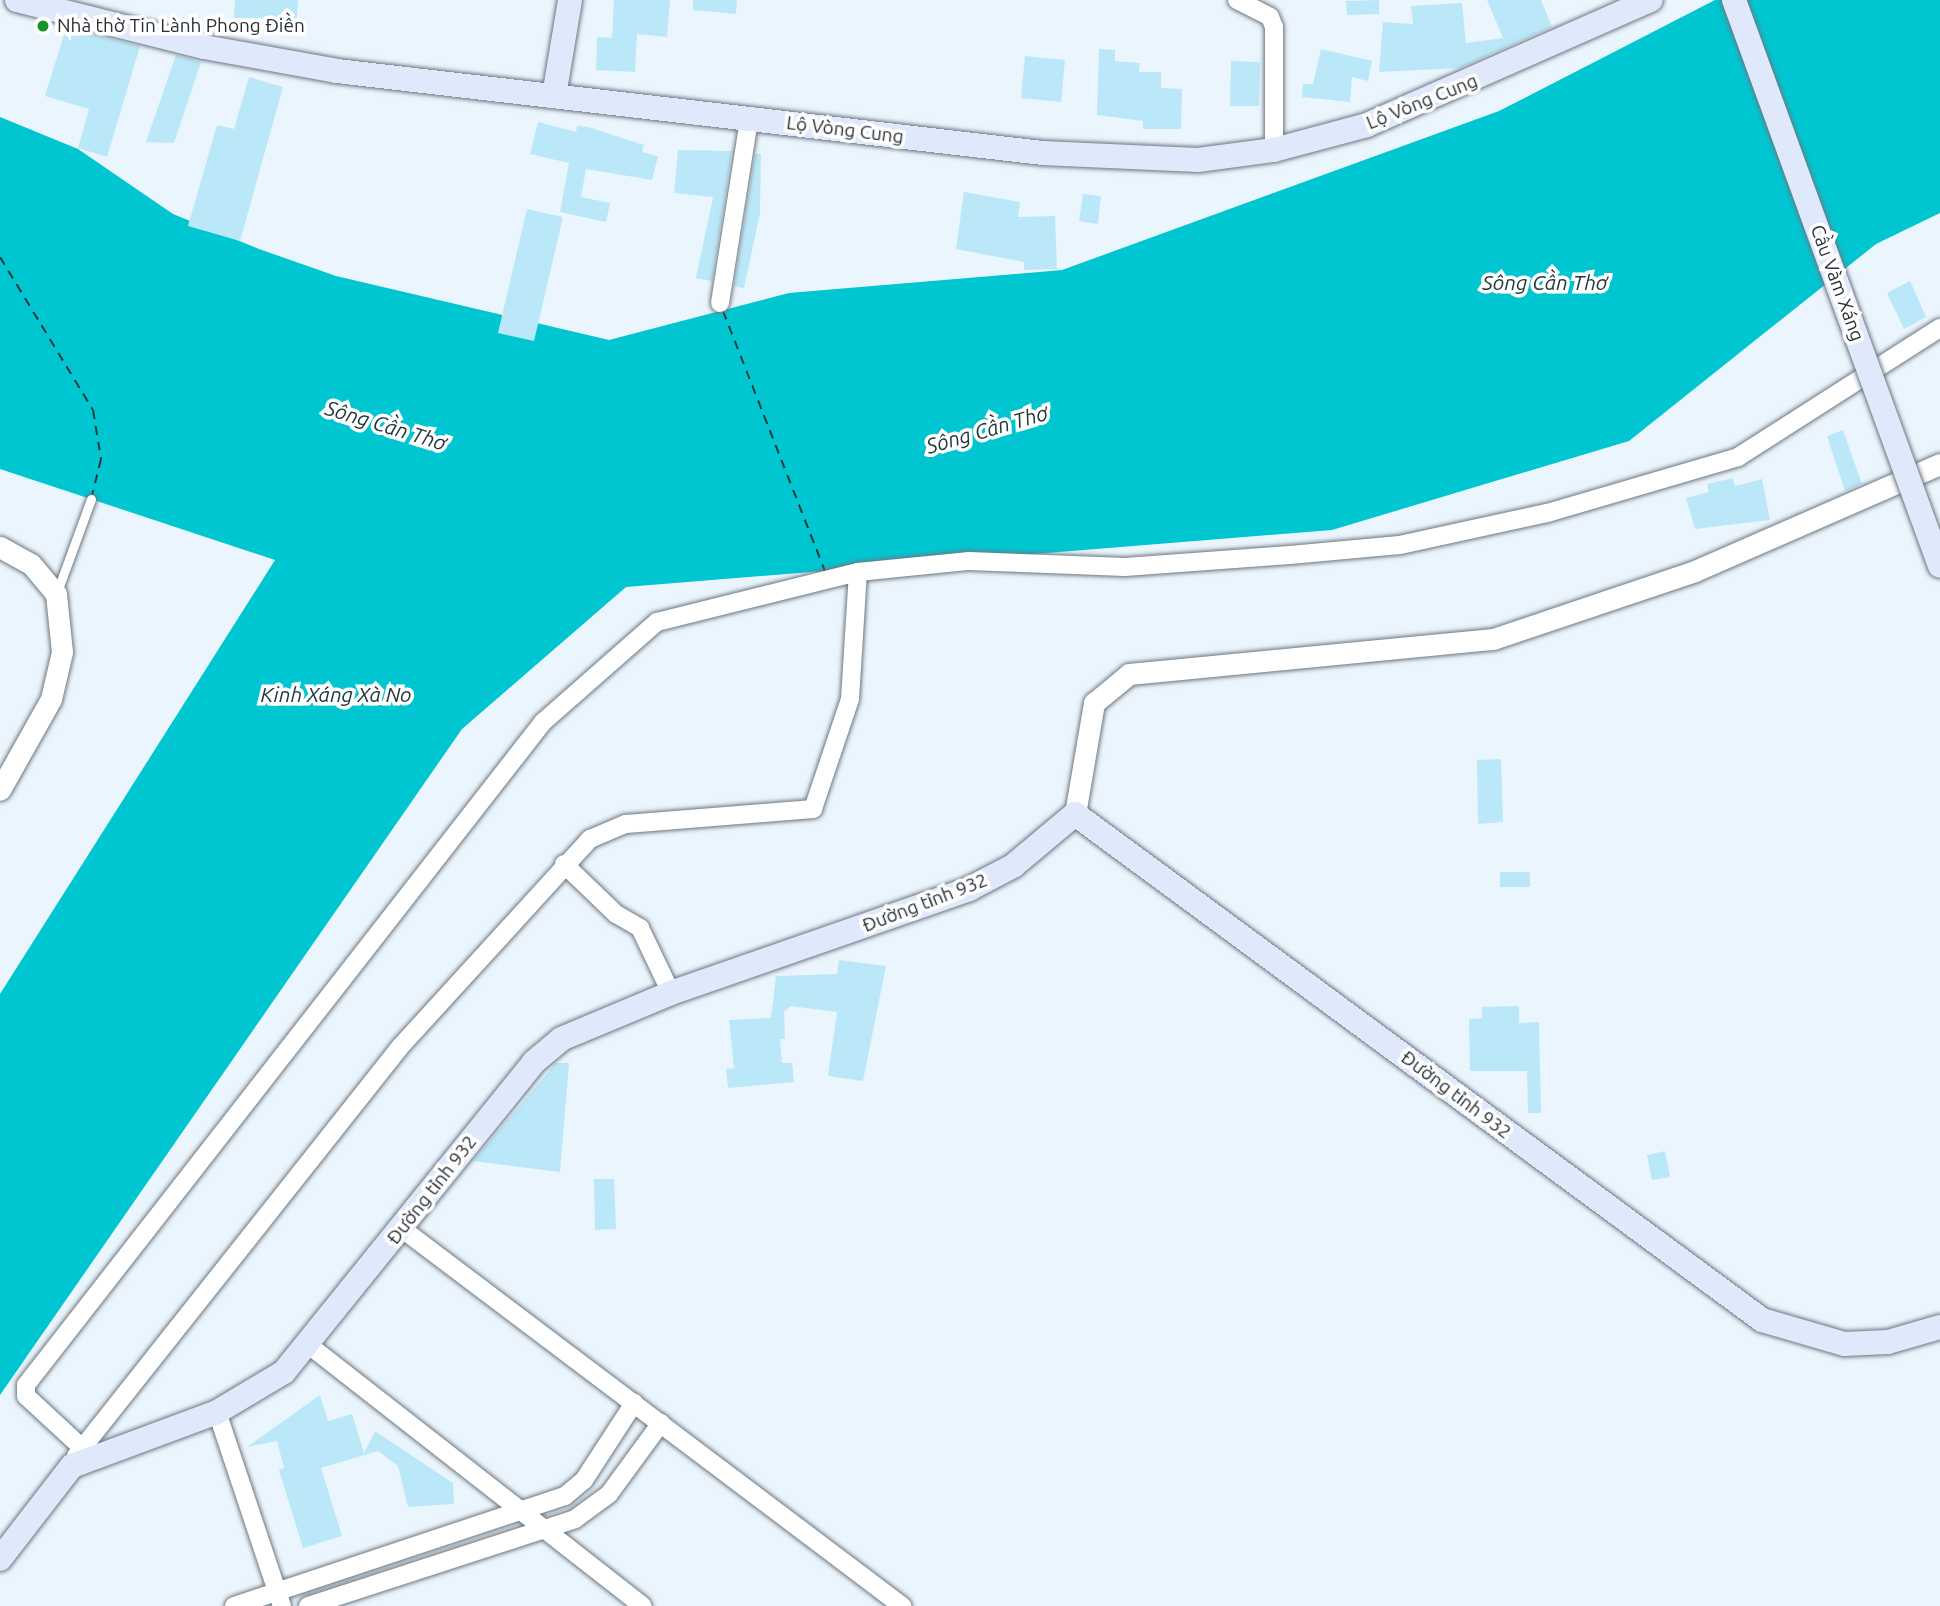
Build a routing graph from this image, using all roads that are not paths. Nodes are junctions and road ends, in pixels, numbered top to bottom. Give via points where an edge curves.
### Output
1 (18, 0) edge
2 (570, 0) edge
3 (1237, 0) edge
4 (1651, 0) edge
5 (1734, 0) edge
6 (554, 96) junction
7 (749, 119) junction
8 (1274, 150) junction
9 (720, 303) dead end
10 (1940, 328) edge
11 (1940, 464) edge
12 (91, 499) dead end
13 (0, 547) edge
14 (1940, 566) edge
15 (858, 572) junction
16 (56, 594) junction
17 (0, 790) edge
18 (1075, 814) junction
19 (564, 864) junction
20 (670, 992) junction
21 (401, 1228) junction
22 (1940, 1327) edge
23 (310, 1346) junction
24 (634, 1403) junction
25 (217, 1412) junction
26 (661, 1423) junction
27 (76, 1456) junction
28 (514, 1509) junction
29 (543, 1531) junction
30 (0, 1559) edge
31 (279, 1598) edge
32 (234, 1606) edge
33 (308, 1606) edge
34 (643, 1606) edge
35 (902, 1606) edge

1 - 6 main road, Lộ Vòng Cung via 204,47
2 - 6 main road
3 - 8 street via 1270,17 1274,27
4 - 8 main road, Lộ Vòng Cung via 1367,125
5 - 14 main road, Cầu Vàm Xáng, bridge
6 - 7 main road, Lộ Vòng Cung
7 - 8 main road, Lộ Vòng Cung via 1042,153 1198,160
7 - 9 street
10 - 15 street via 1738,457 1547,513 1400,545 1290,555 1125,567 969,561
11 - 18 street via 1695,570 1493,639 1129,674 1094,704
12 - 16 lane
13 - 16 street via 32,564
15 - 19 street via 850,699 813,809 607,827
15 - 27 street via 826,575 657,622 543,722 26,1385 26,1396
16 - 17 street via 62,652 51,699
18 - 20 main road, Đường tỉnh 932 via 1035,850 969,889
18 - 22 main road, Đường tỉnh 932 via 1762,1320 1802,1336 1844,1344 1888,1342
19 - 20 street via 640,928
19 - 27 street via 400,1046
20 - 21 main road, Đường tỉnh 932 via 576,1030 547,1050
21 - 23 main road, Đường tỉnh 932
21 - 24 street
23 - 25 main road, Đường tỉnh 932 via 284,1372
23 - 28 street
24 - 26 street
24 - 28 street via 578,1487
25 - 27 main road, Đường tỉnh 932
25 - 31 street
26 - 29 street via 609,1494
26 - 35 street
27 - 30 main road
28 - 29 street
28 - 31 street
29 - 33 street
29 - 34 street
31 - 32 street

